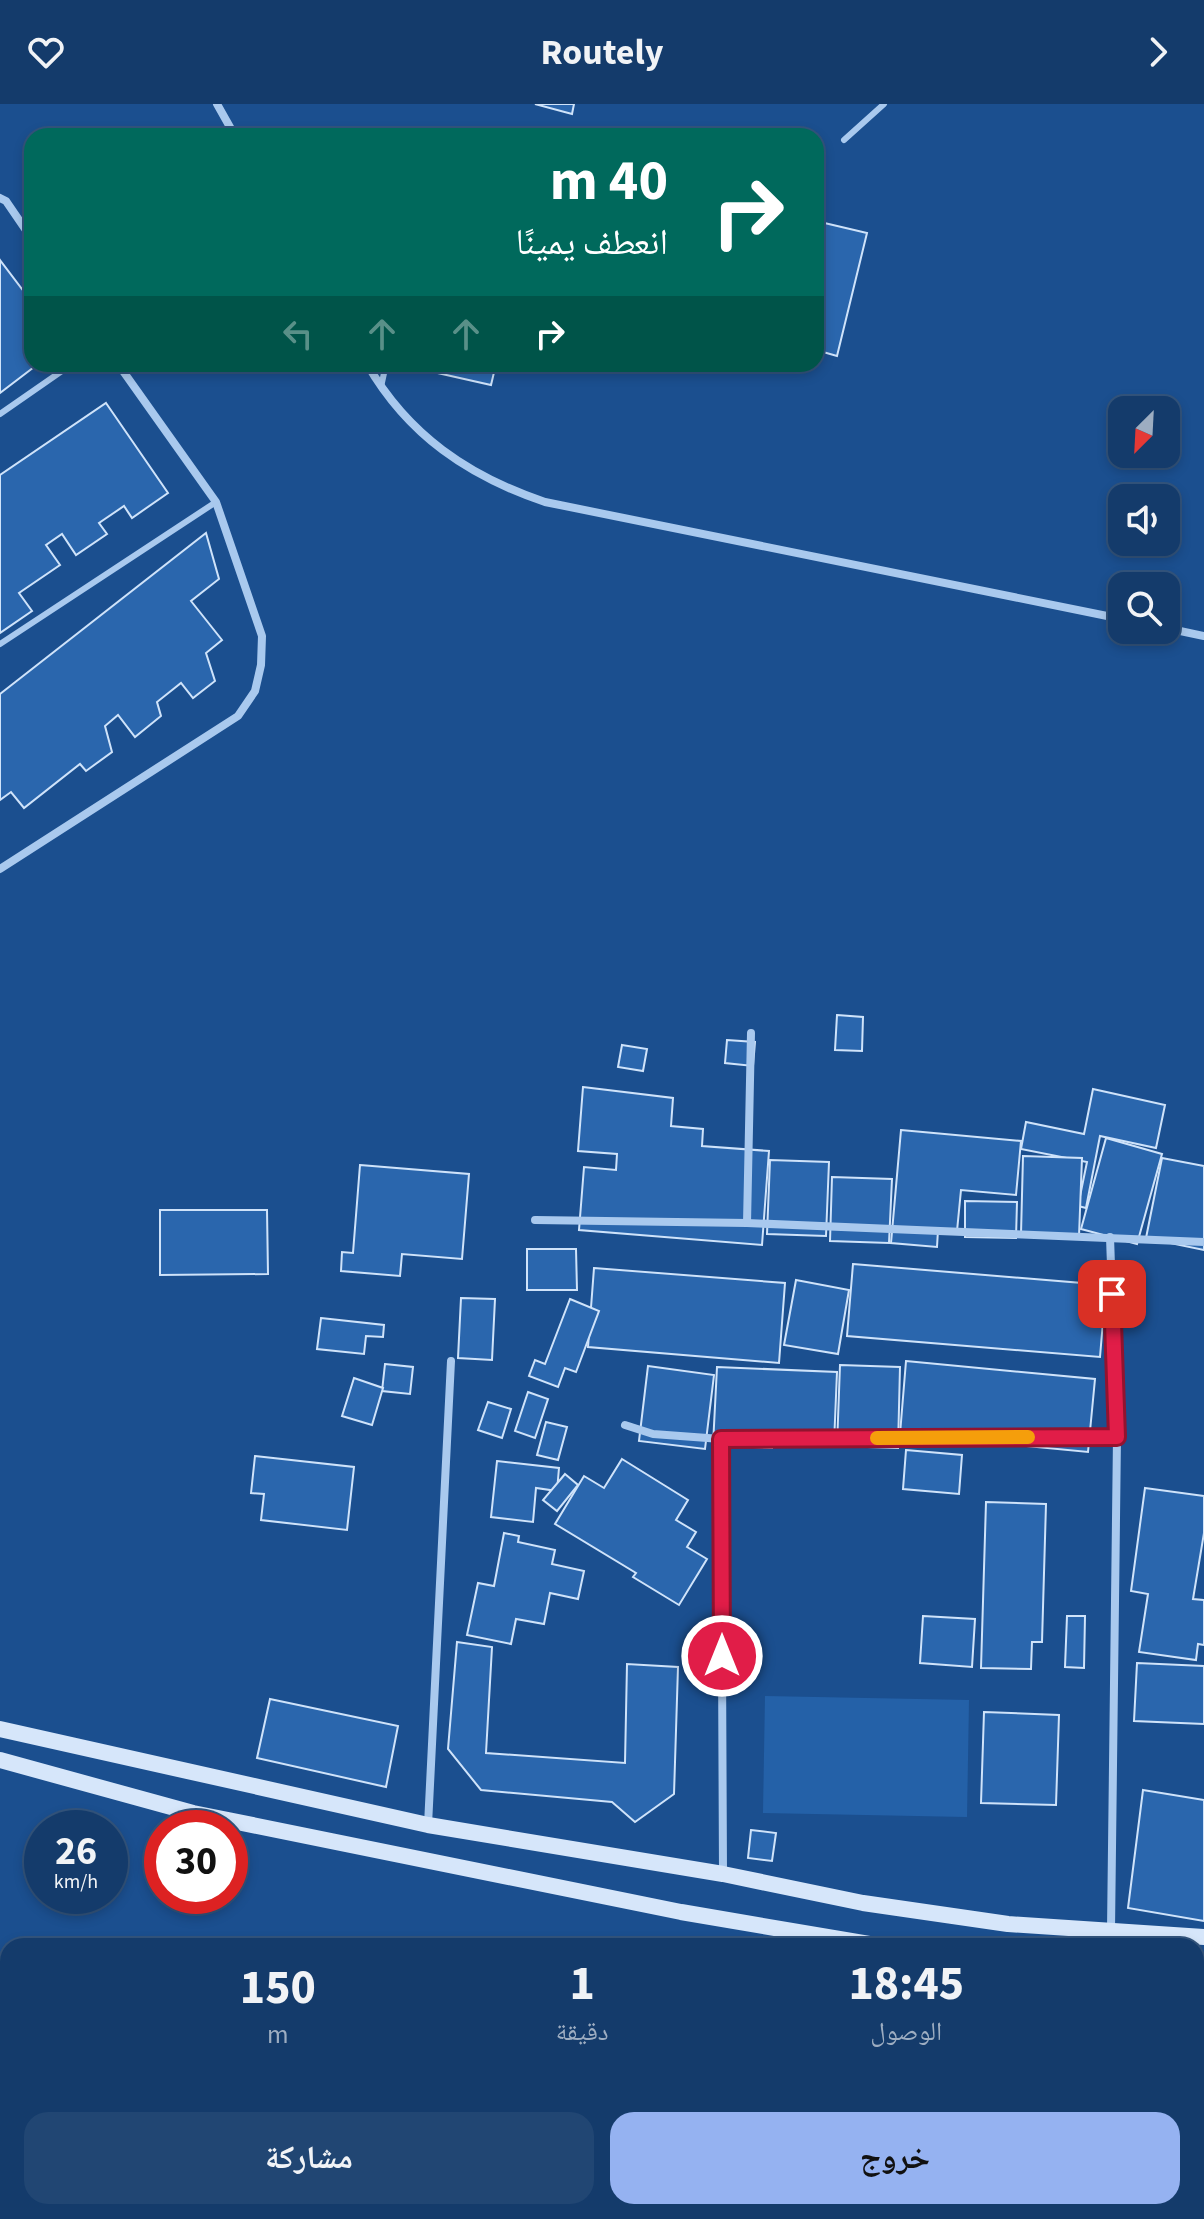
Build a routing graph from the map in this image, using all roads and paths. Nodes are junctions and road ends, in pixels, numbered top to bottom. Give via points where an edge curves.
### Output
1 (217, 104) edge
2 (884, 104) edge
3 (230, 128) edge
4 (844, 140) dead end
5 (0, 198) edge
6 (24, 227) edge
7 (60, 372) edge
8 (124, 372) edge
9 (372, 372) edge
10 (384, 372) edge
11 (381, 387) junction
12 (0, 414) edge
13 (216, 502) junction
14 (1108, 616) edge
15 (1180, 631) edge
16 (1204, 636) edge
17 (0, 644) edge
18 (0, 869) edge
19 (751, 1033) dead end
20 (535, 1220) dead end
21 (747, 1223) junction
22 (1110, 1237) junction
23 (1204, 1242) edge
24 (451, 1361) dead end
25 (625, 1425) dead end
26 (1117, 1437) junction
27 (721, 1439) junction
28 (0, 1729) edge
29 (0, 1760) edge
30 (428, 1825) junction
31 (723, 1874) junction
32 (1111, 1930) junction
33 (1204, 1937) edge
34 (834, 1938) edge

1 - 3 street
2 - 4 lane
5 - 6 street
7 - 12 lane
8 - 13 street
9 - 11 street
10 - 11 lane
11 - 14 street via 402,416 469,471 545,502
13 - 17 lane
13 - 18 street via 262,636 255,691 238,716
15 - 16 street
19 - 21 street
20 - 21 street
21 - 22 street
22 - 23 street
22 - 26 street
24 - 30 street
25 - 27 street via 653,1434
26 - 27 street
26 - 32 street
27 - 31 street
28 - 30 main road
29 - 34 main road via 193,1813
30 - 31 main road
31 - 32 main road via 863,1903 1008,1924
32 - 33 main road

